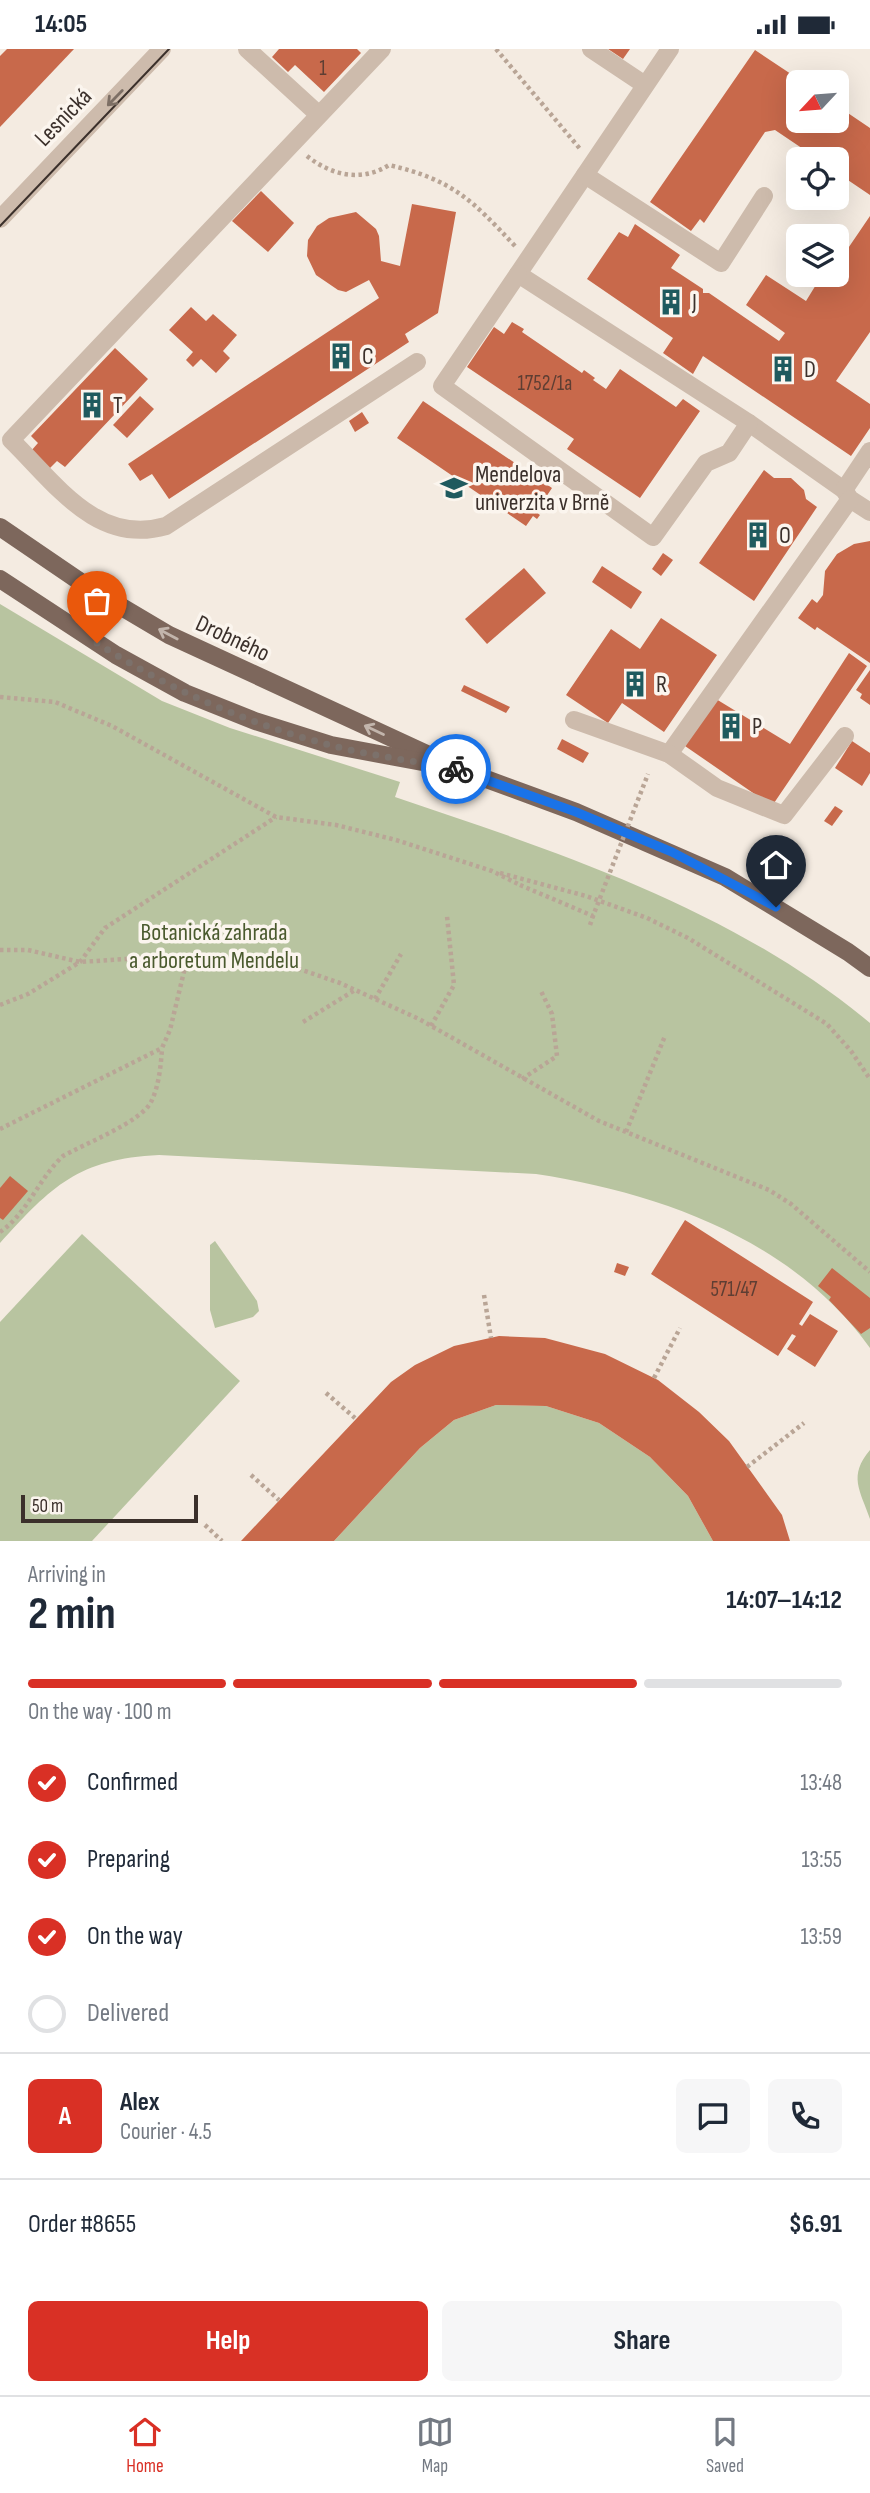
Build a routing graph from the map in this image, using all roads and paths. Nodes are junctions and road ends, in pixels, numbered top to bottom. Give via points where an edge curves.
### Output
1 (162, 49) edge
2 (247, 49) edge
3 (382, 49) edge
4 (496, 49) edge
5 (591, 49) edge
6 (670, 49) edge
7 (645, 86) junction
8 (318, 114) junction
9 (290, 142) junction
10 (589, 170) junction
11 (764, 196) dead end
12 (0, 219) edge
13 (518, 250) dead end
14 (519, 274) junction
15 (417, 362) dead end
16 (749, 423) junction
17 (6, 435) edge
18 (870, 451) edge
19 (847, 494) junction
20 (870, 512) edge
21 (0, 527) edge
22 (0, 579) edge
23 (0, 697) edge
24 (574, 720) dead end
25 (845, 736) dead end
26 (669, 754) junction
27 (459, 769) junction
28 (648, 774) dead end
29 (276, 817) junction
30 (492, 871) junction
31 (447, 916) dead end
32 (593, 916) junction
33 (590, 925) dead end
34 (0, 950) edge
35 (401, 954) dead end
36 (188, 955) junction
37 (80, 962) junction
38 (870, 968) edge
39 (356, 990) junction
40 (541, 991) dead end
41 (375, 999) junction
42 (0, 1005) edge
43 (303, 1022) dead end
44 (431, 1026) junction
45 (665, 1037) dead end
46 (162, 1048) junction
47 (522, 1079) junction
48 (870, 1079) edge
49 (0, 1129) edge
50 (626, 1132) junction
51 (0, 1232) edge
52 (870, 1270) edge
53 (484, 1295) dead end
54 (680, 1328) dead end
55 (491, 1338) dead end
56 (654, 1378) dead end
57 (326, 1393) dead end
58 (355, 1418) dead end
59 (804, 1423) dead end
60 (747, 1467) dead end
61 (251, 1475) dead end
62 (279, 1500) dead end
63 (205, 1525) dead end
64 (222, 1541) edge

1 -> 12 street, Lesnická
2 - 8 street
3 - 8 street
4 - 10 path
5 - 7 street
6 - 7 street
7 - 10 street
8 - 9 street
9 - 13 path via 339,174 374,175 390,165 423,173 472,200
9 - 17 street
10 - 11 street via 721,263
10 - 14 street
14 - 16 street
14 - 16 street via 442,386 653,537 706,463 729,453
15 - 17 street via 166,526 145,532 116,529 88,514
16 - 19 street
18 - 19 street
19 - 20 street
19 - 26 street
27 -> 21 main road, Drobného via 169,635
22 - 27 main road, Drobného via 116,655 186,693 331,745
23 - 29 path via 55,702 112,726
24 - 26 street
25 - 26 street via 784,815 718,787
27 - 38 main road, Drobného via 576,812 714,872
28 - 32 path, bridge
29 - 30 path via 396,840
29 - 37 path via 106,928
30 - 32 path, bridge
30 - 48 path via 586,896 688,938 827,1024
31 - 44 path via 454,985
32 - 33 path, bridge
34 - 37 path via 28,950
35 - 41 path
36 - 37 path
36 - 39 path via 273,960
36 - 46 path
37 - 42 path
39 - 41 path
39 - 43 path
40 - 47 path via 552,1014 556,1056
41 - 44 path
44 - 47 path
45 - 50 path
46 - 49 path
46 - 51 path via 155,1091 142,1113 63,1156
47 - 50 path
50 - 52 path via 769,1190
53 - 55 path
54 - 56 path
57 - 58 path
59 - 60 path
61 - 62 path
63 - 64 path

